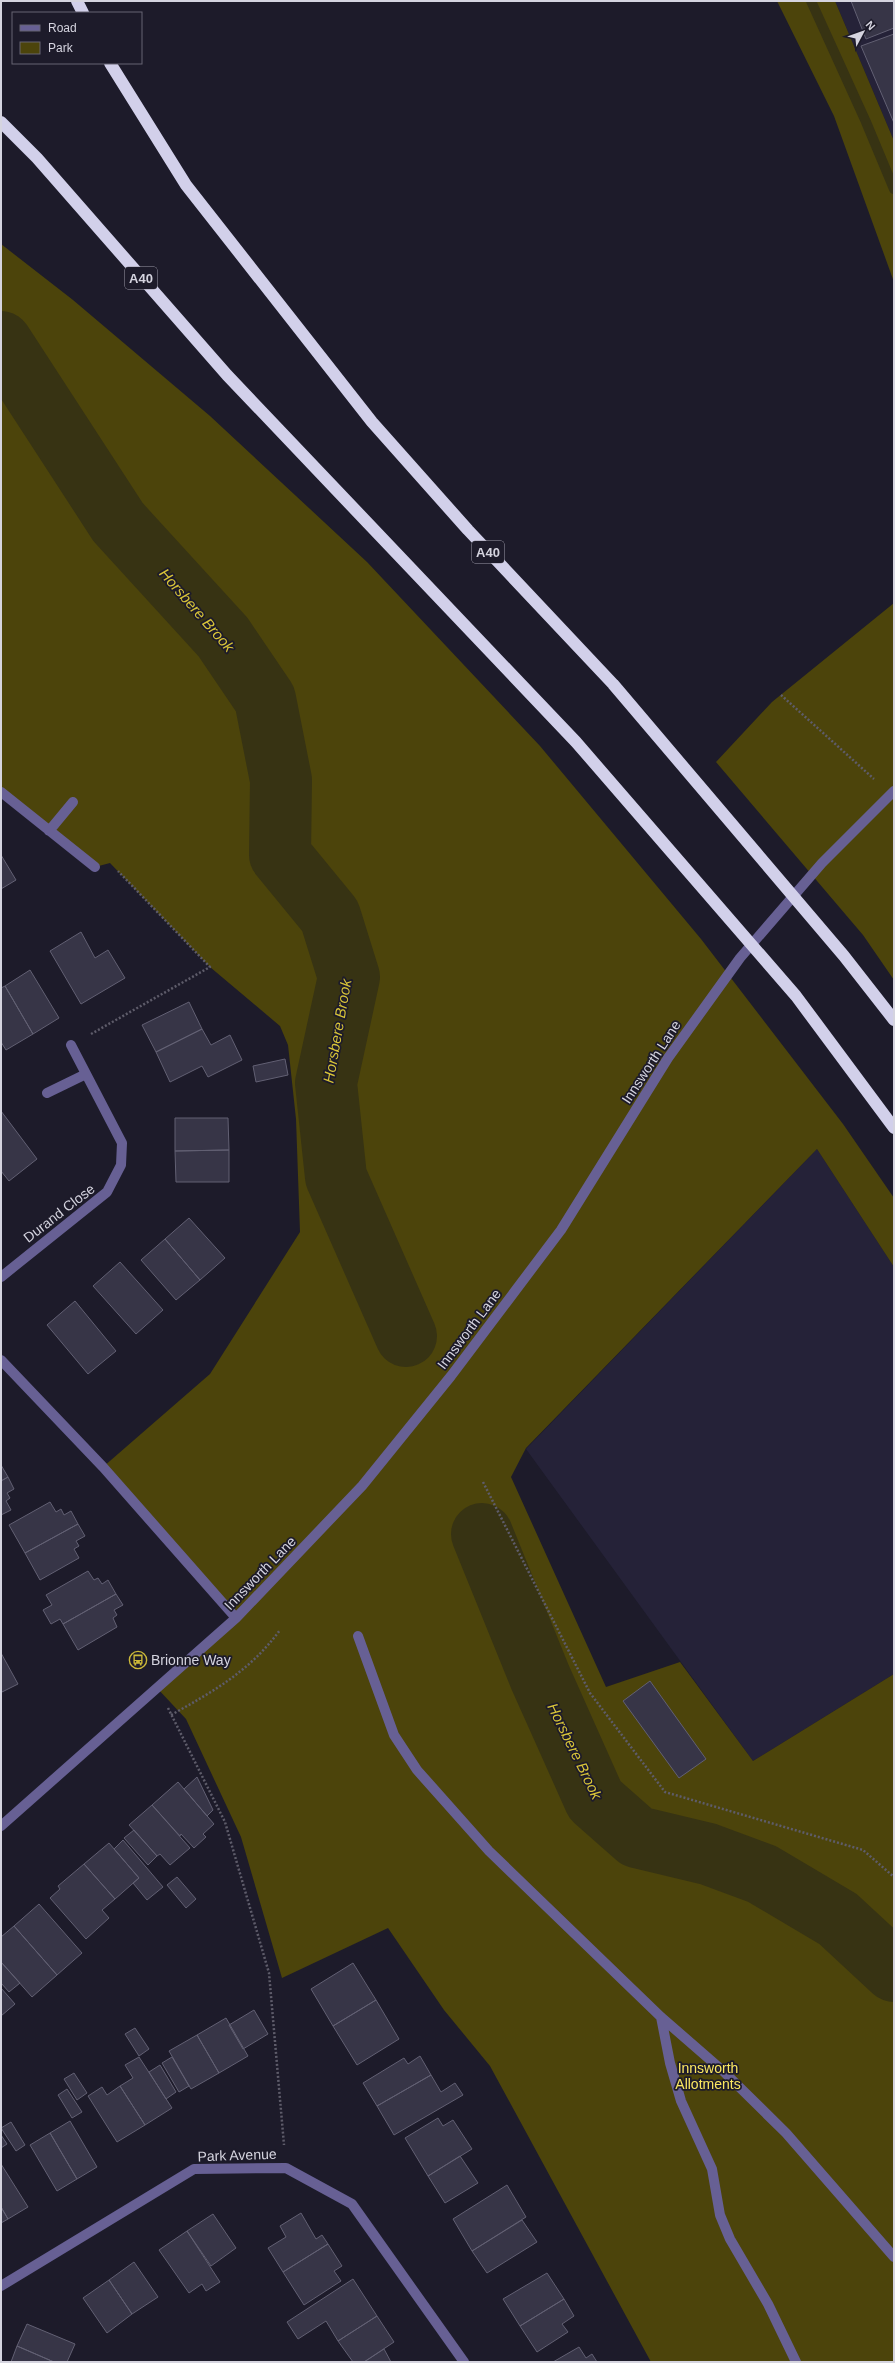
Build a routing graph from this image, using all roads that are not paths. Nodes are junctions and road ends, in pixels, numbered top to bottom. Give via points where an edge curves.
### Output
1 (77, 1) edge
2 (82, 12) edge
3 (111, 64) edge
4 (1, 122) edge
5 (894, 791) edge
6 (1, 792) edge
7 (73, 802) dead end
8 (49, 831) junction
9 (95, 867) road end
10 (894, 1020) edge
11 (71, 1045) road end
12 (86, 1074) junction
13 (47, 1093) dead end
14 (894, 1128) edge
15 (1, 1276) edge
16 (1, 1360) edge
17 (236, 1618) junction
18 (358, 1636) dead end
19 (1, 1826) edge
20 (661, 2017) junction
21 (894, 2257) edge
22 (1, 2286) edge
23 (464, 2362) edge
24 (796, 2362) edge

1 - 2 highway
3 - 10 highway, A40 via 186,185 372,422 468,530 613,684 835,944
4 - 14 highway, A40 via 37,158 227,375 576,742 796,996
5 - 17 street, Innsworth Lane via 822,863 740,958 668,1058 561,1230 451,1376 362,1486
6 - 8 street
7 - 8 street
8 - 9 street
11 - 12 street, Durand Close
12 - 13 street
12 - 15 street, Durand Close via 122,1143 121,1165 107,1192
16 - 17 street via 103,1467
17 - 19 street, Innsworth Lane
18 - 20 street via 394,1735 416,1770 489,1851
20 - 21 street via 723,2071 786,2133
20 - 24 street via 681,2101 712,2170 720,2215 730,2239 768,2304
22 - 23 street, Park Avenue via 194,2169 286,2168 352,2204

